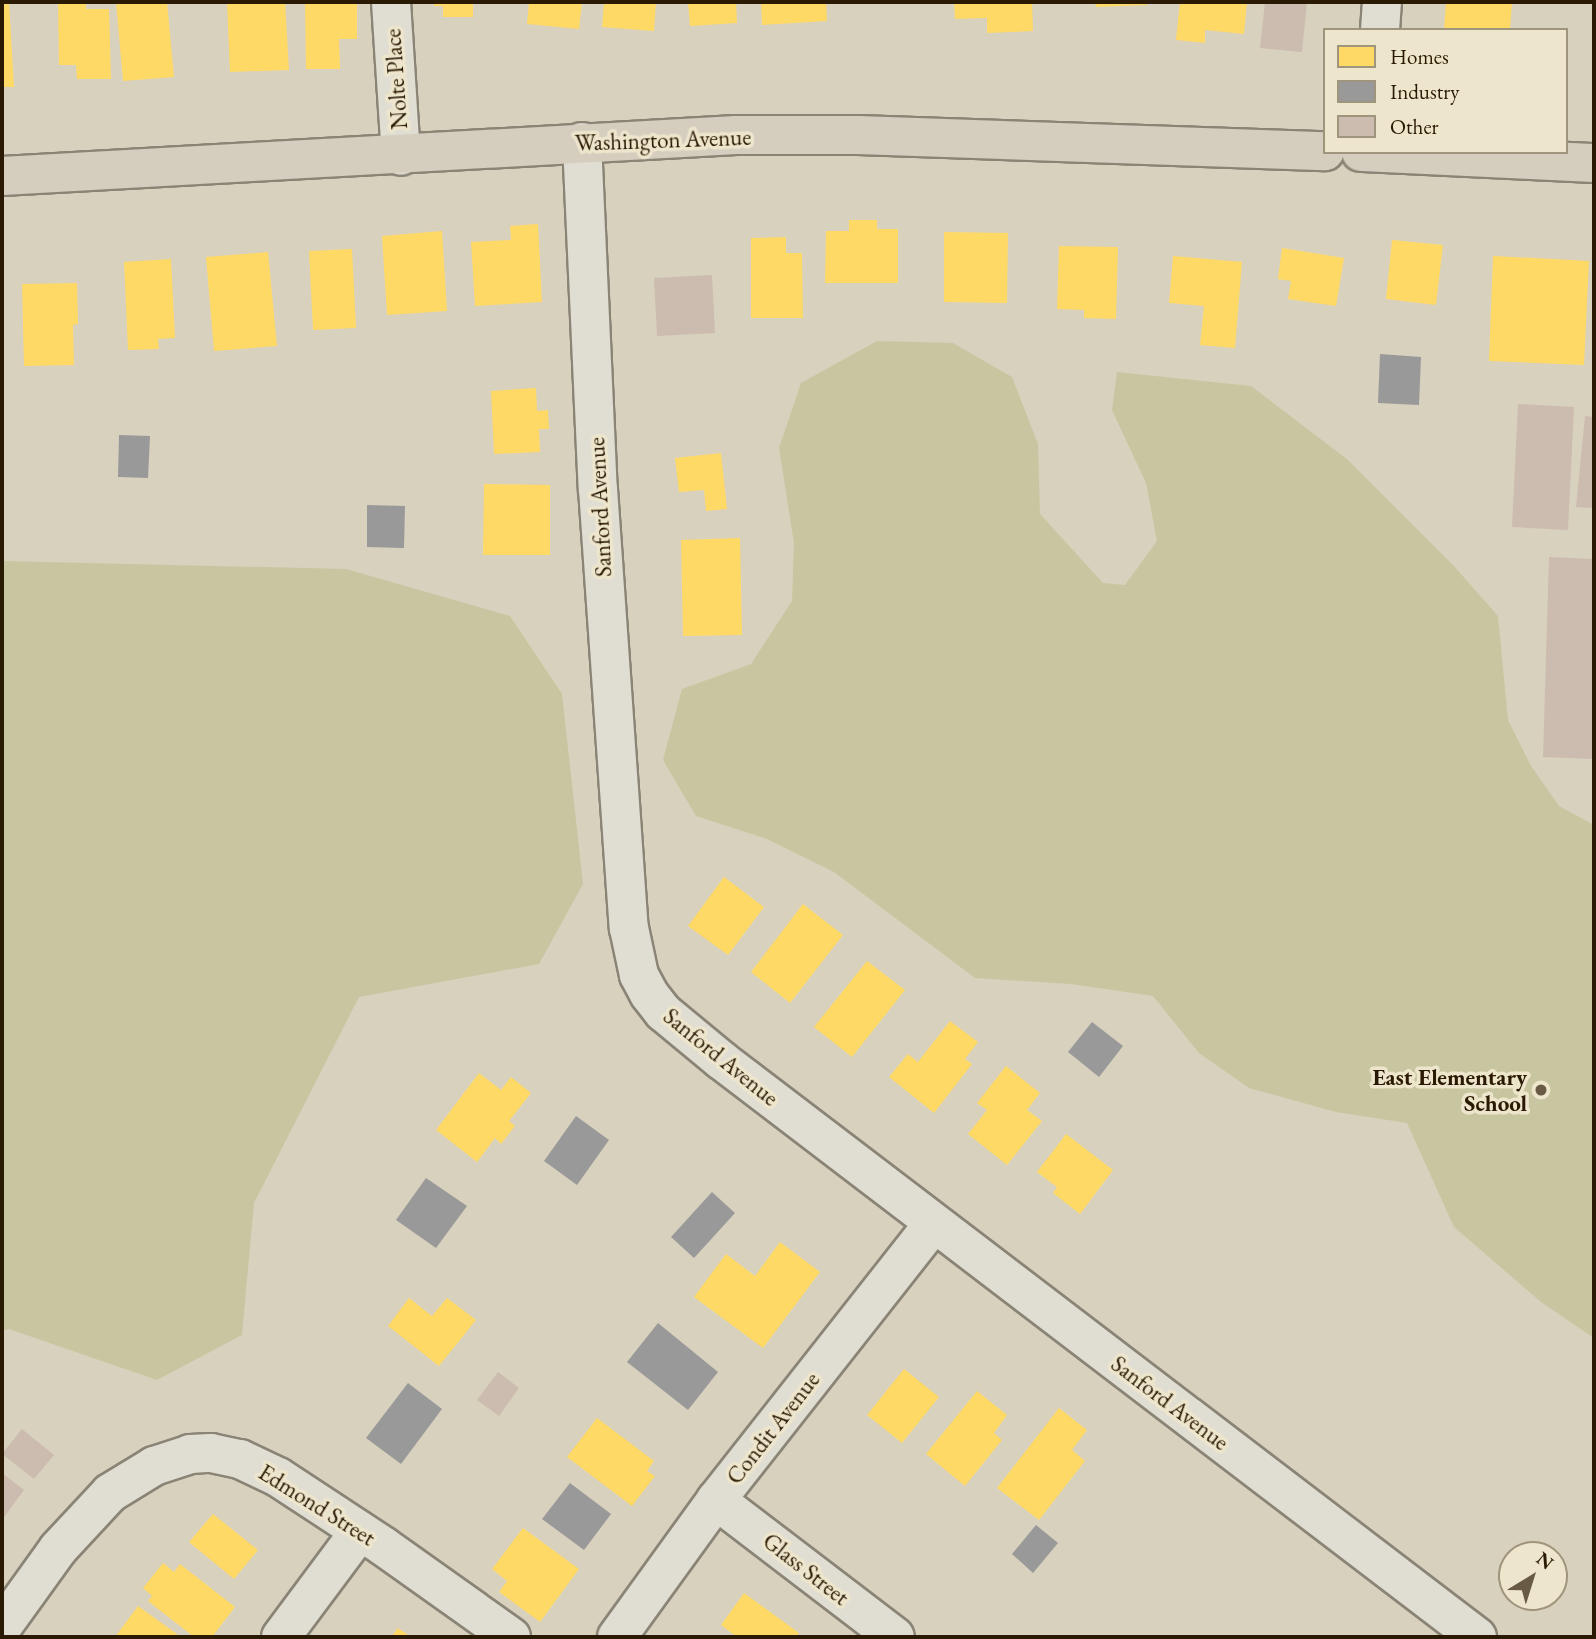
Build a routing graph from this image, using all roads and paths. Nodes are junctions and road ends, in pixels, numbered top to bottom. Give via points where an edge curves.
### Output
1 (391, 2) edge
2 (1382, 2) edge
3 (1380, 28) edge
4 (582, 142) junction
5 (1323, 151) edge
6 (1409, 154) edge
7 (401, 156) junction
8 (1594, 163) edge
9 (2, 176) edge
10 (934, 1223) junction
11 (716, 1500) junction
12 (360, 1531) junction
13 (2, 1627) edge
14 (281, 1637) edge
15 (511, 1637) edge
16 (617, 1637) edge
17 (895, 1637) edge
18 (1477, 1637) edge

1 - 7 street, Nolte Place
2 - 3 street
4 - 5 main road, Washington Avenue via 858,135
4 - 7 main road, Washington Avenue
4 - 10 street, Sanford Avenue via 598,489 629,928 639,975 663,1012
6 - 8 main road
7 - 9 main road, Washington Avenue
10 - 11 street, Condit Avenue
10 - 18 street, Sanford Avenue
11 - 16 street, Condit Avenue
11 - 17 street, Glass Street
12 - 13 street, Edmond Street via 278,1476 240,1459 190,1454 153,1466 110,1493 58,1549
12 - 14 street
12 - 15 street, Edmond Street

